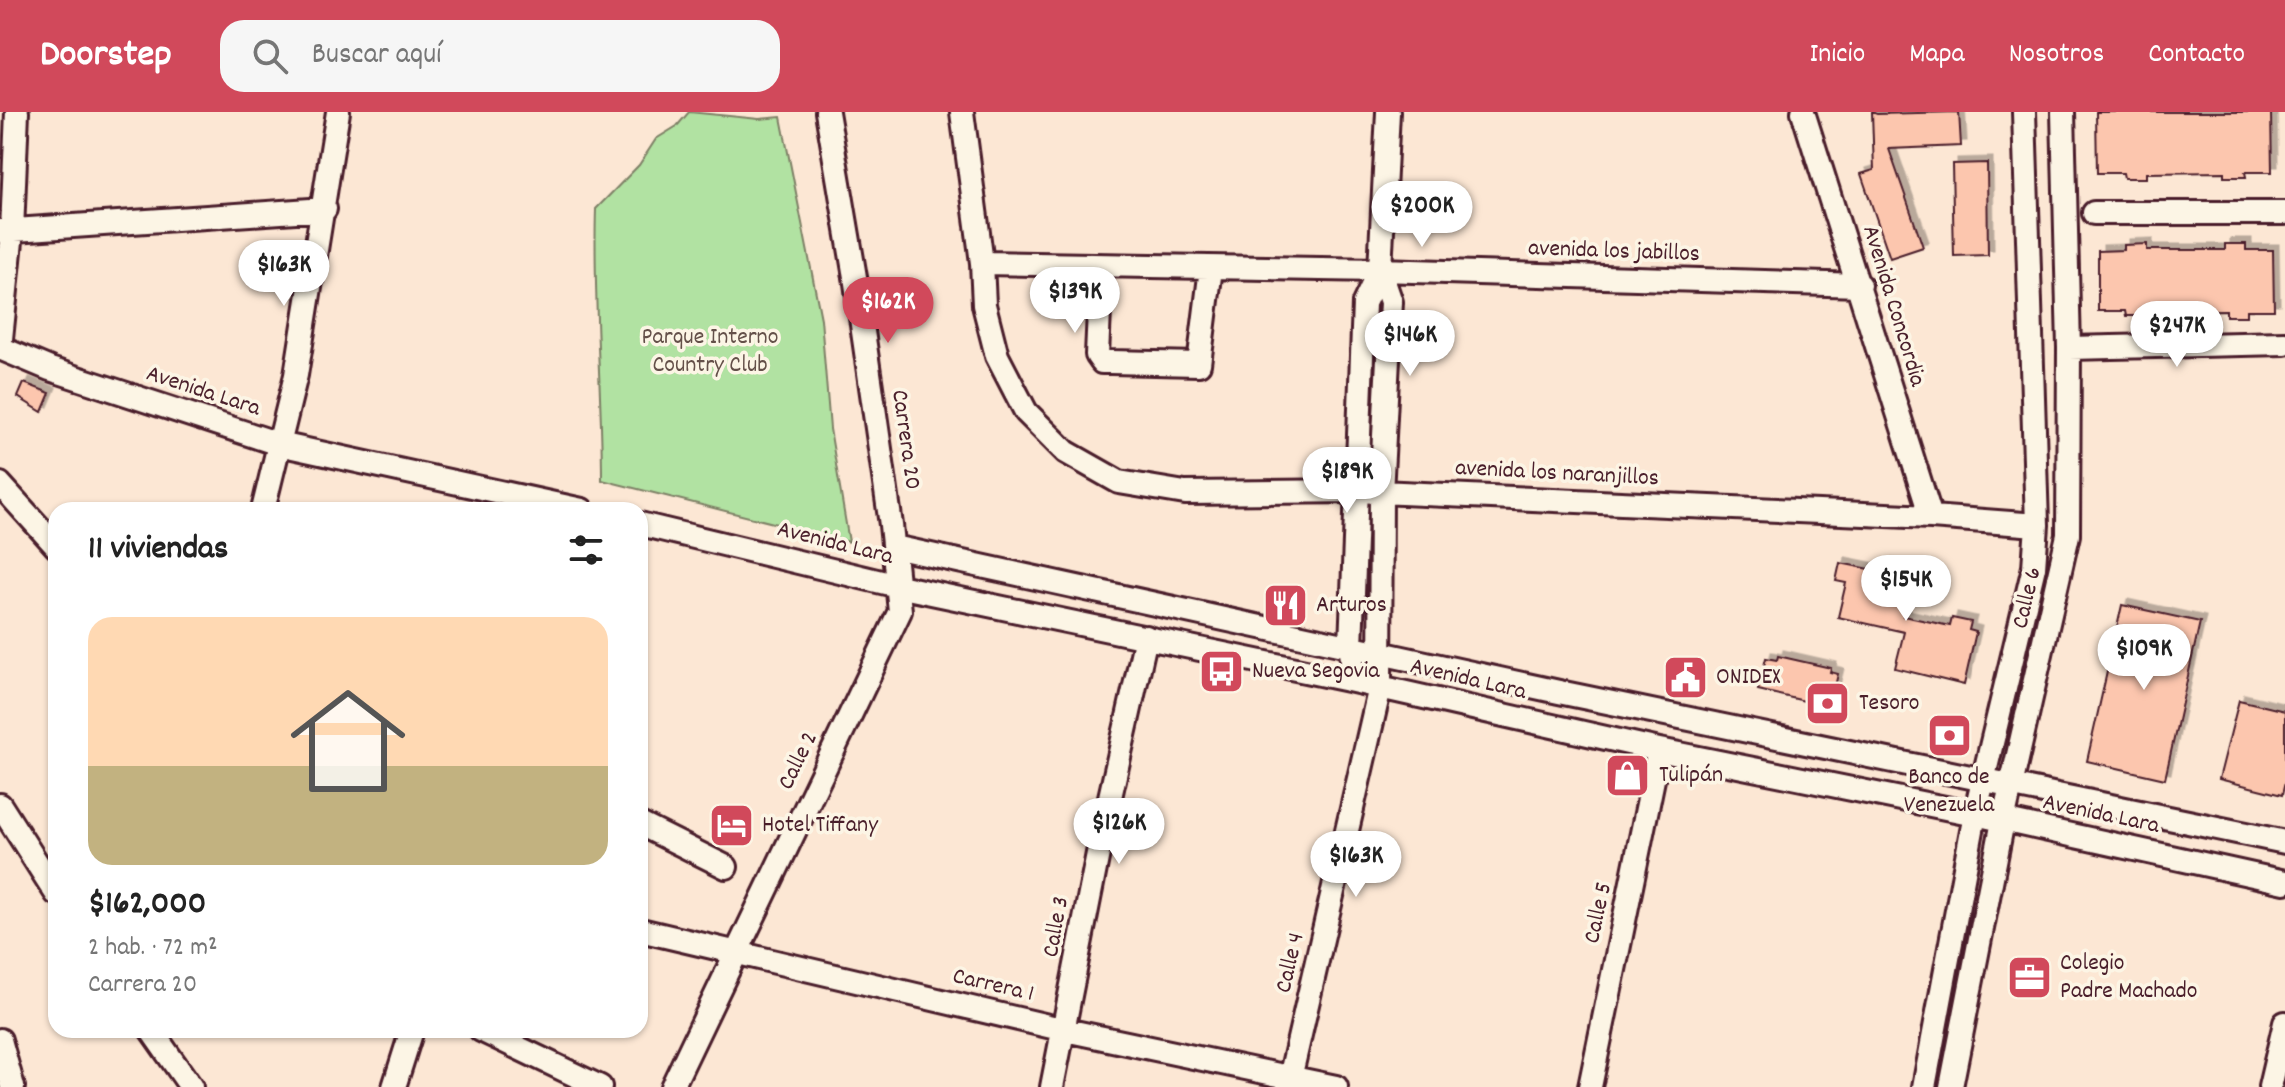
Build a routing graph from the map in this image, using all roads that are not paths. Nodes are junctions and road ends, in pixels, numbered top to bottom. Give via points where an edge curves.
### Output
1 (17, 112) edge
2 (338, 112) edge
3 (827, 112) edge
4 (962, 112) edge
5 (1388, 112) edge
6 (1803, 112) edge
7 (2024, 112) edge
8 (2063, 112) edge
9 (325, 209) junction
10 (2094, 213) dead end
11 (2285, 213) edge
12 (6, 231) edge
13 (982, 263) junction
14 (1101, 266) junction
15 (1211, 268) junction
16 (1380, 270) junction
17 (1860, 285) junction
18 (2285, 343) edge
19 (2069, 348) junction
20 (0, 349) edge
21 (279, 444) junction
22 (0, 484) edge
23 (1357, 491) junction
24 (1381, 493) junction
25 (265, 502) edge
26 (545, 502) edge
27 (1931, 517) junction
28 (2037, 525) junction
29 (648, 526) edge
30 (48, 537) edge
31 (894, 547) junction
32 (898, 586) junction
33 (1146, 637) junction
34 (1351, 646) junction
35 (1381, 653) junction
36 (1353, 681) junction
37 (1380, 687) junction
38 (1659, 750) junction
39 (1982, 780) junction
40 (2013, 786) junction
41 (0, 805) edge
42 (1975, 814) junction
43 (2003, 821) junction
44 (648, 828) edge
45 (2285, 842) edge
46 (726, 867) dead end
47 (48, 880) edge
48 (2285, 882) edge
49 (648, 932) edge
50 (735, 952) junction
51 (2285, 1023) edge
52 (1065, 1030) junction
53 (157, 1038) edge
54 (409, 1038) edge
55 (498, 1038) edge
56 (0, 1040) edge
57 (1289, 1082) edge
58 (13, 1087) edge
59 (191, 1087) edge
60 (394, 1087) edge
61 (600, 1087) edge
62 (672, 1087) edge
63 (1052, 1087) edge
64 (1336, 1087) edge
65 (1590, 1087) edge
66 (1924, 1087) edge
67 (1951, 1087) edge
68 (2270, 1087) edge

1 - 12 street
2 - 9 street
3 - 31 street, Carrera 20
4 - 13 street, avenida los naranjillos
5 - 16 street
6 - 17 street, Avenida Concordia
7 - 28 street
8 - 19 street, Calle 6
9 - 12 street
9 - 21 street
10 - 11 street
12 - 20 street
13 - 14 street, avenida los jabillos
13 - 23 street, avenida los naranjillos via 984,305 997,356 1026,412 1066,452 1119,482 1185,493
14 - 15 street, avenida los jabillos
14 - 15 street via 1097,355 1102,362 1199,364
15 - 16 street, avenida los jabillos
16 - 17 street, avenida los jabillos
16 - 23 street via 1364,303
16 - 24 street, Calle 4 via 1391,302
17 - 27 street, Avenida Concordia
18 - 19 street
19 - 40 street, Calle 6 via 2068,535
20 - 21 street, Avenida Lara
21 - 25 street
21 - 26 street, Avenida Lara
22 - 30 street
23 - 24 street, avenida los naranjillos
23 - 34 street
24 - 27 street, avenida los naranjillos
24 - 35 street, Calle 4
27 - 28 street, avenida los naranjillos
28 - 39 street via 2034,567
29 - 32 street, Avenida Lara
31 - 32 street, Carrera 20
31 - 34 street, Avenida Lara
32 - 33 street, Avenida Lara
32 - 50 street, Calle 2 via 900,611
33 - 36 street, Avenida Lara
33 - 52 street, Calle 3
34 - 35 street, Avenida Lara
34 - 36 street
35 - 37 street, Calle 4
35 - 39 street, Avenida Lara
36 - 37 street, Avenida Lara
37 - 38 street, Avenida Lara
37 - 57 street, Calle 4
38 - 42 street, Avenida Lara
38 - 65 street, Calle 5
39 - 40 street, Avenida Lara
39 - 42 street
40 - 43 street, Calle 6
40 - 45 street, Avenida Lara
41 - 47 street
42 - 43 street, Avenida Lara
42 - 66 street
43 - 48 street, Avenida Lara
43 - 67 street, Calle 6
44 - 46 street
49 - 50 street, Carrera 1
50 - 52 street, Carrera 1
50 - 62 street, Calle 2
51 - 68 street
52 - 57 street, Carrera 1
52 - 63 street, Calle 3
53 - 59 street
54 - 60 street
55 - 61 street
56 - 58 street
57 - 64 street, Carrera 1

